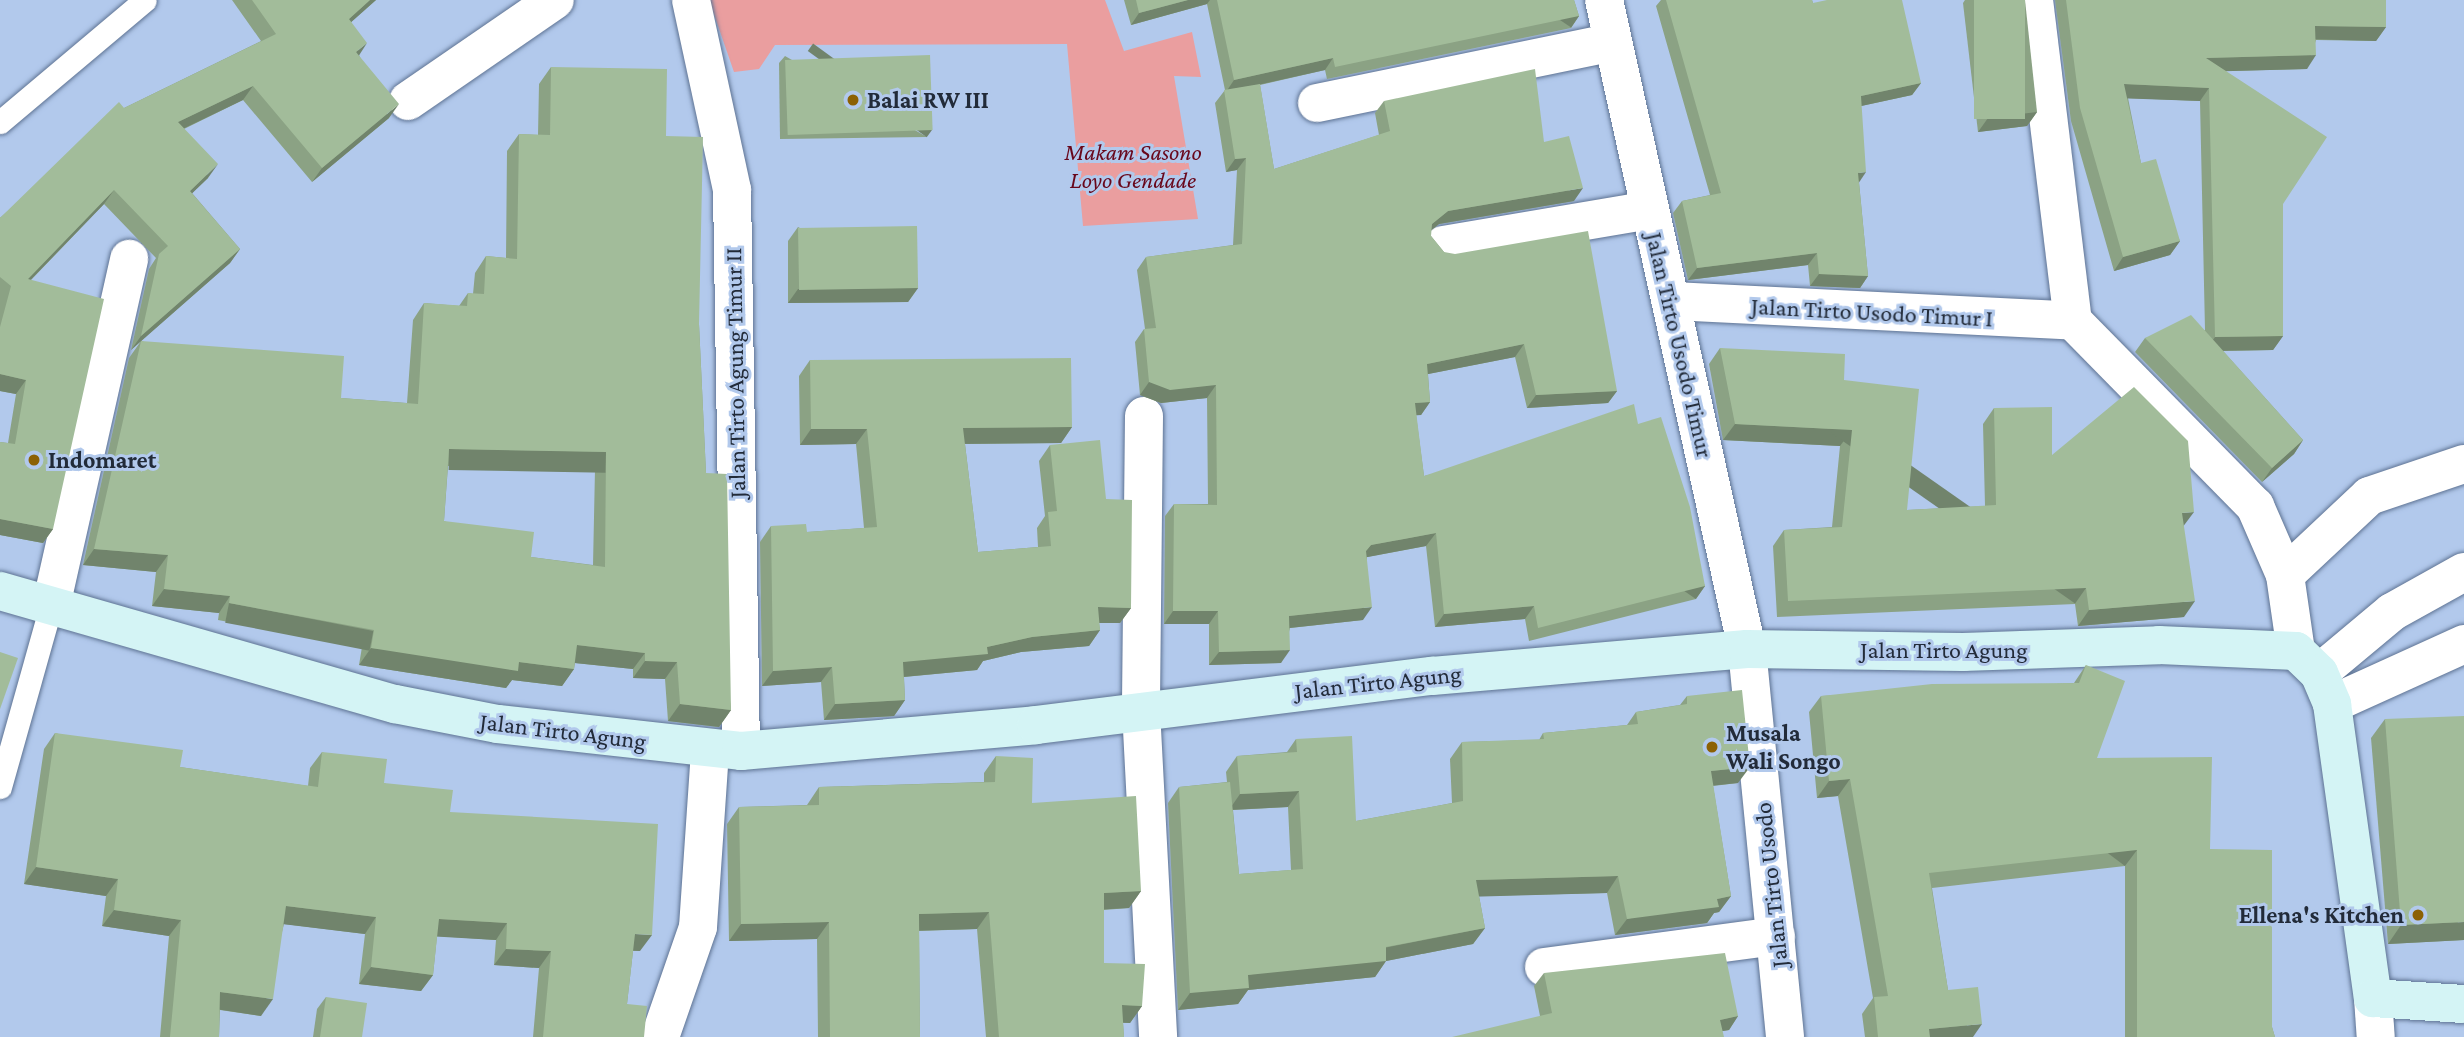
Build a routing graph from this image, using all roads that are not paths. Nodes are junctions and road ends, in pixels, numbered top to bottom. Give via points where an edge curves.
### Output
1 (145, 0) edge
2 (555, 0) edge
3 (691, 0) edge
4 (1604, 0) edge
5 (2034, 0) edge
6 (1613, 42) junction
7 (408, 101) dead end
8 (1317, 103) dead end
9 (0, 122) edge
10 (1649, 210) junction
11 (1443, 245) dead end
12 (129, 259) dead end
13 (1671, 301) junction
14 (2073, 321) junction
15 (1143, 416) dead end
16 (2464, 464) edge
17 (2464, 572) edge
18 (2286, 576) junction
19 (0, 591) edge
20 (51, 606) junction
21 (2392, 612) junction
22 (2464, 644) edge
23 (1748, 649) junction
24 (2417, 663) junction
25 (2316, 676) junction
26 (1141, 710) junction
27 (726, 750) junction
28 (0, 787) edge
29 (1776, 936) junction
30 (1544, 967) dead end
31 (2373, 998) junction
32 (2464, 1004) edge
33 (660, 1037) edge
34 (1158, 1037) edge
35 (1785, 1037) edge
36 (2376, 1037) edge

1 - 9 lane
2 - 7 street
3 - 27 street, Jalan Tirto Agung Timur II via 732,190
4 - 6 street, Jalan Tirto Usodo Timur
5 - 14 street
6 - 8 street
6 - 10 street, Jalan Tirto Usodo Timur
10 - 11 street
10 - 13 street, Jalan Tirto Usodo Timur
12 - 20 street
13 - 14 street, Jalan Tirto Usodo Timur I
13 - 23 street, Jalan Tirto Usodo Timur
14 - 18 street via 2255,506
15 - 26 street
16 - 18 street via 2369,496
17 - 21 street
18 - 25 street
19 - 20 main road, Jalan Tirto Agung
20 - 27 main road, Jalan Tirto Agung via 395,704 498,724
20 - 28 lane
21 - 24 street
21 - 25 street
22 - 24 street
23 - 25 main road, Jalan Tirto Agung via 1963,652 2159,645
23 - 26 main road, Jalan Tirto Agung via 1432,676
23 - 29 street, Jalan Tirto Usodo
24 - 25 street
25 - 31 main road
26 - 27 main road, Jalan Tirto Agung
26 - 34 street
27 - 33 street, Jalan Tirto Agung Timur II via 698,927
29 - 30 street
29 - 35 street, Jalan Tirto Usodo
31 - 32 main road
31 - 36 street

